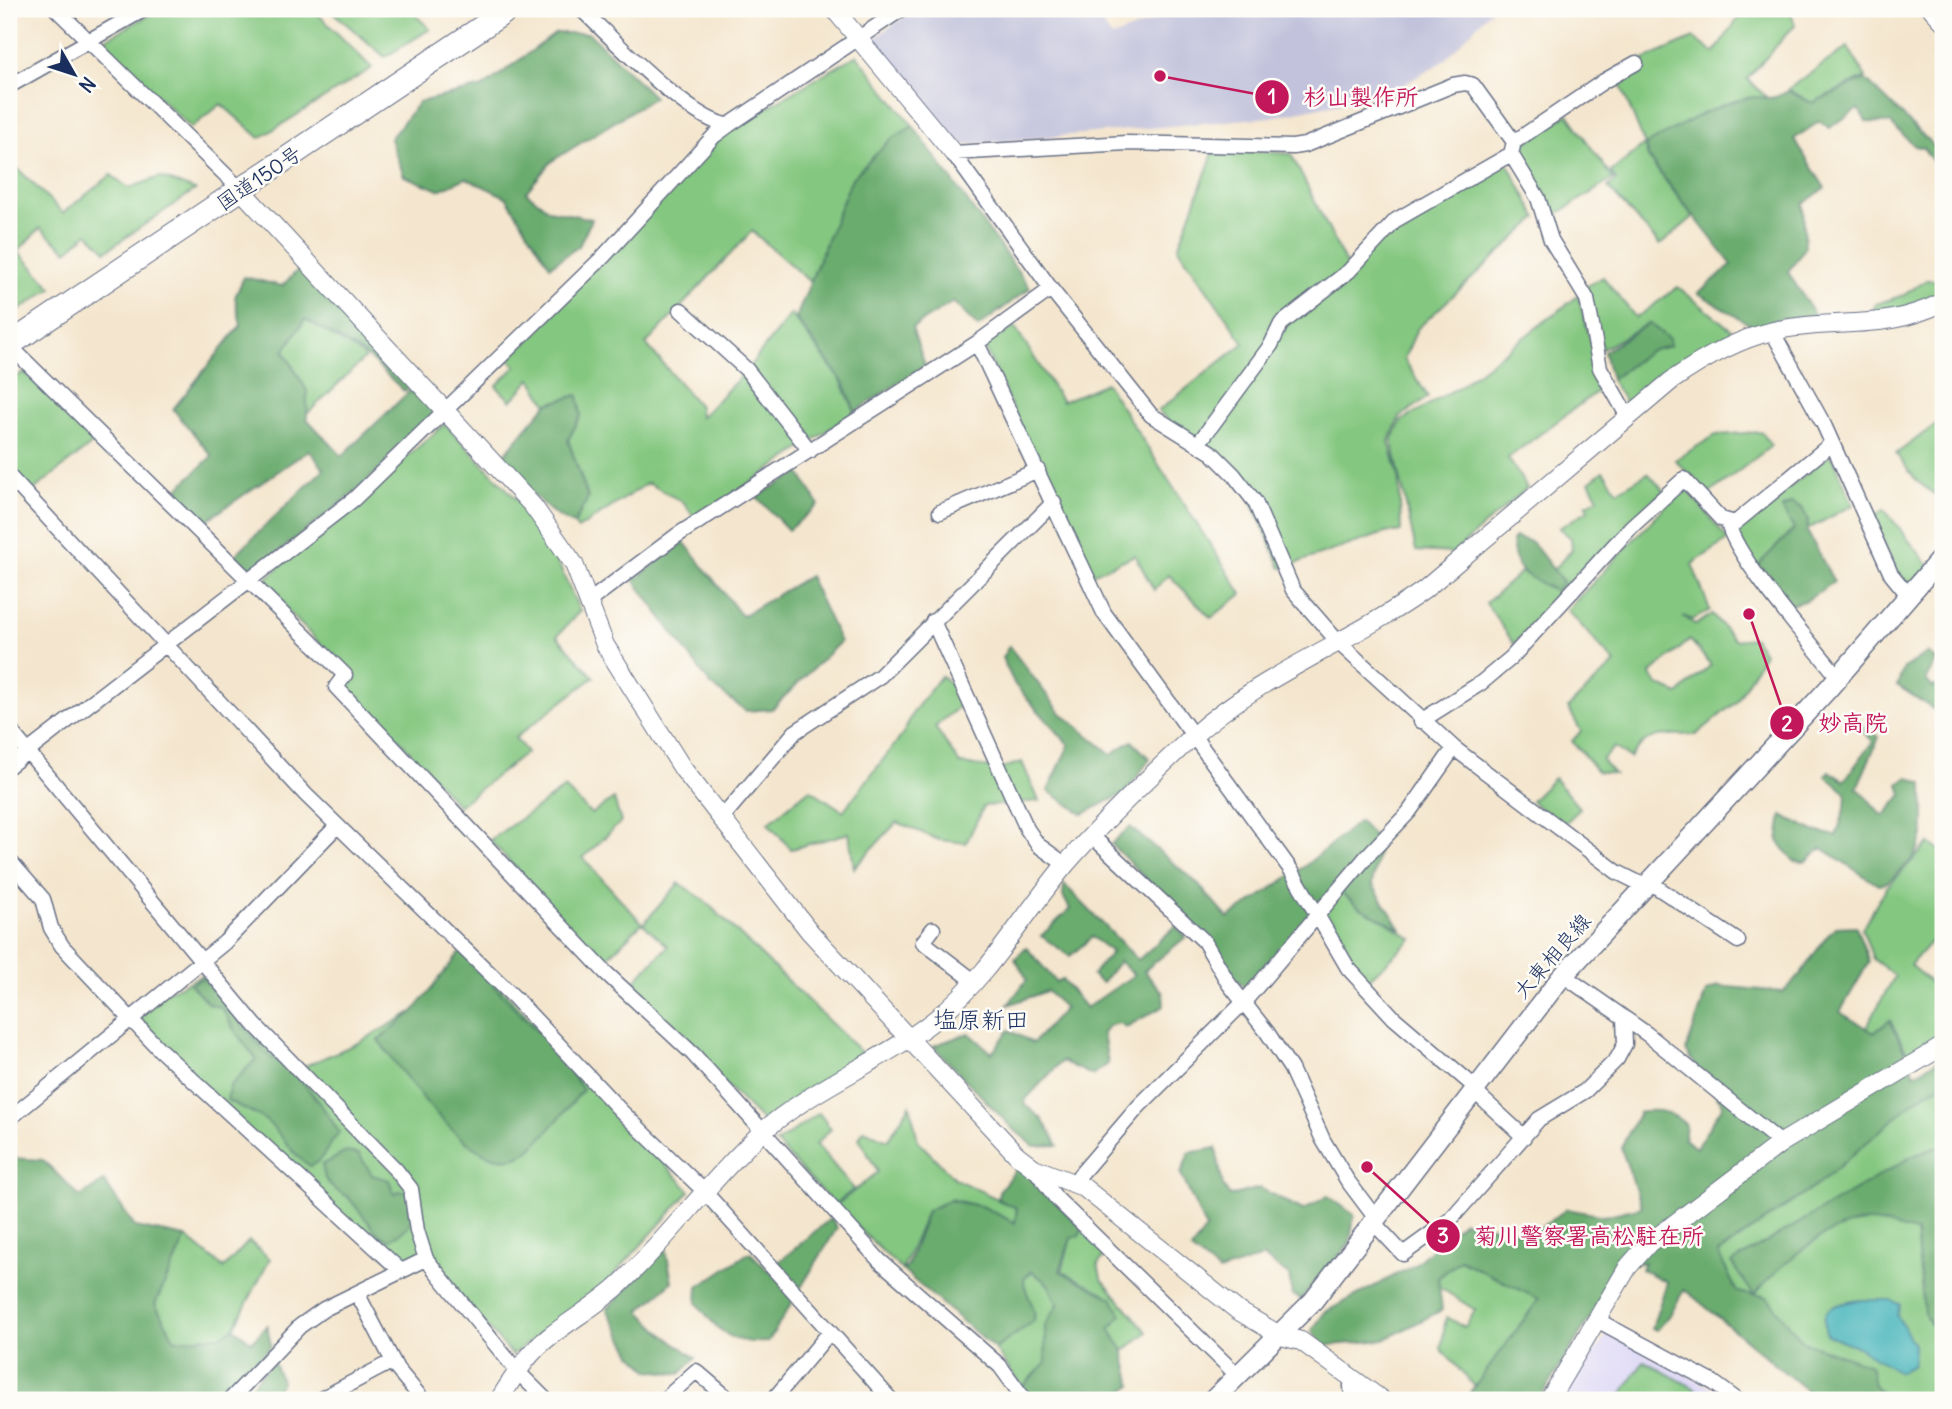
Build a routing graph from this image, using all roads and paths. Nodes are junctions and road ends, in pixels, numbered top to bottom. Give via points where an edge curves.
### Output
1 (56, 9) edge
2 (145, 9) edge
3 (509, 9) edge
4 (581, 9) edge
5 (835, 9) edge
6 (902, 9) edge
7 (1932, 9) edge
8 (1943, 21) edge
9 (859, 39) junction
10 (88, 41) junction
11 (1636, 63) dead end
12 (9, 86) edge
13 (729, 125) junction
14 (1512, 148) junction
15 (953, 153) junction
16 (241, 190) junction
17 (1052, 289) junction
18 (1943, 302) edge
19 (681, 310) dead end
20 (1772, 331) junction
21 (977, 343) junction
22 (9, 345) edge
23 (445, 412) junction
24 (1628, 417) junction
25 (1198, 444) junction
26 (1831, 444) junction
27 (810, 451) junction
28 (1038, 470) junction
29 (9, 476) edge
30 (1054, 502) junction
31 (940, 512) dead end
32 (1728, 523) junction
33 (1943, 556) edge
34 (250, 582) junction
35 (1909, 596) junction
36 (587, 602) junction
37 (933, 621) junction
38 (1339, 643) junction
39 (167, 645) junction
40 (1838, 677) junction
41 (1422, 720) junction
42 (9, 729) edge
43 (1193, 736) junction
44 (1454, 748) junction
45 (28, 752) junction
46 (9, 766) edge
47 (720, 819) junction
48 (337, 825) junction
49 (1092, 836) junction
50 (9, 860) edge
51 (1066, 865) junction
52 (1647, 884) junction
53 (1317, 914) junction
54 (933, 929) dead end
55 (1738, 941) dead end
56 (201, 960) junction
57 (1563, 975) junction
58 (974, 981) junction
59 (1244, 1003) junction
60 (130, 1018) junction
61 (1624, 1018) junction
62 (908, 1039) junction
63 (1943, 1046) edge
64 (1475, 1089) junction
65 (9, 1119) edge
66 (762, 1133) junction
67 (1524, 1137) junction
68 (1781, 1143) junction
69 (1034, 1168) junction
70 (1073, 1183) junction
71 (704, 1190) junction
72 (1376, 1222) junction
73 (426, 1259) junction
74 (401, 1271) junction
75 (357, 1293) junction
76 (1597, 1320) junction
77 (830, 1332) junction
78 (1281, 1336) junction
79 (393, 1361) junction
80 (517, 1371) junction
81 (1239, 1377) junction
82 (1354, 1380) junction
83 (230, 1400) edge
84 (319, 1400) edge
85 (423, 1400) edge
86 (499, 1400) edge
87 (546, 1400) edge
88 (664, 1400) edge
89 (730, 1400) edge
90 (773, 1400) edge
91 (891, 1400) edge
92 (1025, 1400) edge
93 (1213, 1400) edge
94 (1352, 1400) edge
95 (1382, 1400) edge
96 (1549, 1400) edge
97 (1737, 1400) edge

1 - 10 street
2 - 10 street
3 - 16 highway, 国道150号
4 - 13 street via 667,88 716,124
5 - 9 street
6 - 9 street
7 - 8 street
9 - 13 street
9 - 15 street
10 - 12 street
10 - 16 street
11 - 14 street
13 - 23 street
14 - 15 street via 1480,93 1465,83 1293,147 1127,142
14 - 24 street via 1538,198 1551,240 1587,299 1600,368
14 - 25 street via 1396,219 1349,271 1281,324
15 - 17 street
16 - 22 highway, 国道150号
16 - 23 street
17 - 21 street
17 - 25 street via 1151,415
18 - 20 street via 1917,315 1880,323
19 - 27 street via 747,370
20 - 24 street via 1693,366
20 - 26 street
21 - 27 street
21 - 28 street
22 - 34 street
23 - 34 street via 354,499
23 - 36 street via 545,521 573,564
24 - 38 street via 1424,590 1381,621
25 - 38 street via 1234,475 1255,502 1293,590
26 - 32 street via 1735,523
26 - 35 street via 1891,574
27 - 36 street via 676,536
28 - 30 street
28 - 31 street
29 - 39 street
30 - 37 street
30 - 43 street via 1104,613
32 - 40 street via 1748,559
32 - 41 street via 1684,479 1631,527 1511,658
33 - 35 main road, 大東相良線
34 - 39 street
34 - 66 street via 345,675 336,687 605,972 693,1054
35 - 40 main road, 大東相良線
36 - 47 street via 621,671
37 - 47 street via 880,676 795,732
37 - 51 street via 1027,829 1038,845
38 - 41 street
38 - 43 street via 1254,690
39 - 45 street
39 - 48 street
40 - 52 main road, 大東相良線
41 - 44 street
42 - 45 street
43 - 49 street
43 - 53 street via 1291,870
44 - 52 street via 1617,872
44 - 53 street via 1409,812
45 - 46 street
45 - 56 street
47 - 62 street via 810,932
48 - 56 street via 225,942
48 - 71 street
49 - 51 street
49 - 59 street via 1204,941
50 - 60 street via 43,899 62,946
51 - 58 street
52 - 55 street
52 - 57 main road, 大東相良線
53 - 59 street
53 - 64 street via 1349,968 1394,1018
54 - 58 street via 923,942
56 - 60 street
56 - 73 street via 254,1025 411,1189
57 - 61 street
57 - 64 main road, 大東相良線
58 - 62 street
59 - 70 street via 1139,1106
59 - 72 street via 1292,1069 1323,1140
60 - 65 street
60 - 74 street
61 - 67 street via 1625,1044 1617,1059 1585,1091 1539,1119
61 - 68 street
62 - 66 street
62 - 69 street
63 - 68 street
64 - 67 street
64 - 72 main road, 大東相良線
66 - 71 street
66 - 92 street via 879,1261 1000,1366
67 - 72 street via 1450,1220 1403,1254
68 - 76 street via 1637,1254
69 - 70 street
69 - 81 street via 1056,1198
70 - 78 street via 1237,1310
71 - 77 street
71 - 80 street via 620,1284 546,1339
72 - 78 main road, 大東相良線
73 - 74 street
73 - 80 street
74 - 75 street
75 - 79 street
75 - 83 street via 300,1326
76 - 96 street
76 - 97 street
77 - 90 street
77 - 91 street
78 - 81 main road, 大東相良線
78 - 82 street via 1301,1341
79 - 84 street
79 - 85 street
80 - 86 street
80 - 87 street
81 - 93 main road, 大東相良線
82 - 94 street
82 - 95 street
88 - 89 street via 696,1371

